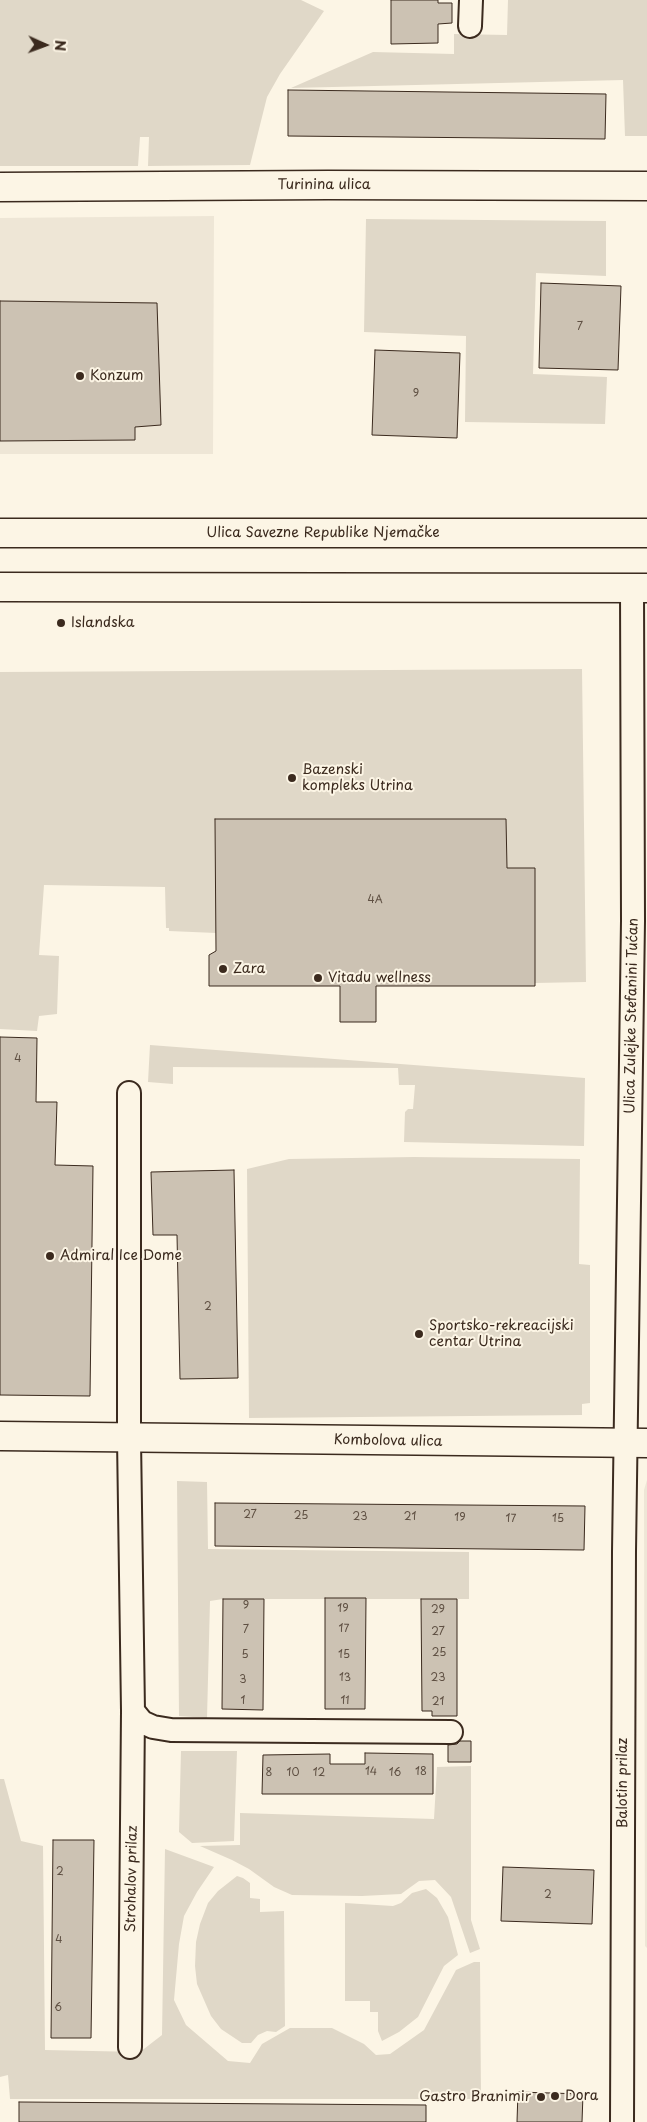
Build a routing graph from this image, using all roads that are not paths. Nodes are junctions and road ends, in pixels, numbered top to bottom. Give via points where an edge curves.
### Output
1 (471, 0) edge
2 (470, 26) dead end
3 (647, 186) edge
4 (0, 187) edge
5 (0, 533) edge
6 (647, 533) edge
7 (0, 587) edge
8 (640, 588) edge
9 (129, 1093) dead end
10 (0, 1436) edge
11 (130, 1439) junction
12 (637, 1443) edge
13 (133, 1711) junction
14 (451, 1732) dead end
15 (130, 2048) dead end
16 (622, 2122) edge

1 - 2 street
3 - 4 main road, Turinina ulica
5 - 6 main road, Ulica Savezne Republike Njemačke
7 - 8 main road
8 - 12 street, Ulica Zulejke Stefanini Tućan via 633,922
9 - 11 street
10 - 11 main road, Kombolova ulica
11 - 12 main road, Kombolova ulica
11 - 13 street, Strohalov prilaz
12 - 16 street, Balotin prilaz via 624,1581
13 - 14 street via 142,1722 171,1730
13 - 15 street, Strohalov prilaz

